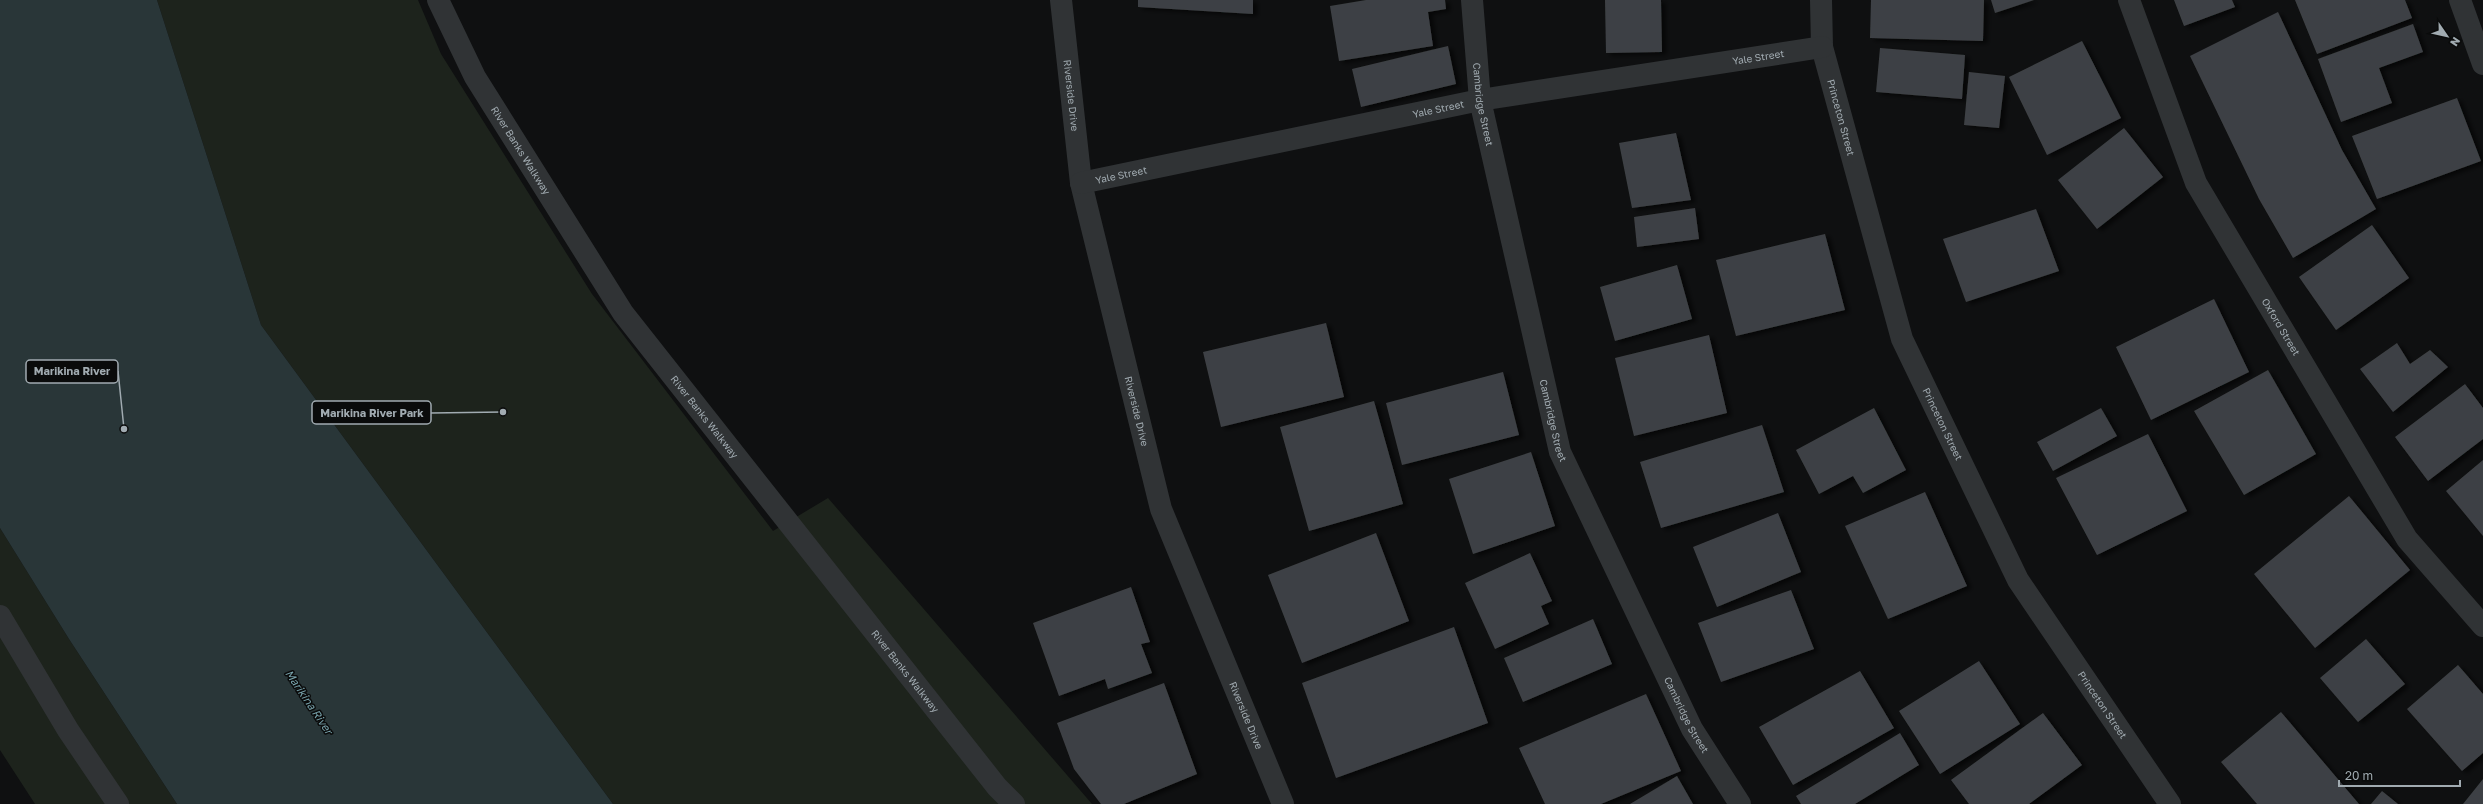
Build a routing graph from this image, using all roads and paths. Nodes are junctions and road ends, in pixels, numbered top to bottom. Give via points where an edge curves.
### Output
1 (438, 0) edge
2 (1061, 0) edge
3 (1472, 0) edge
4 (1821, 0) edge
5 (2129, 0) edge
6 (2460, 0) edge
7 (1822, 47) junction
8 (2483, 64) edge
9 (1480, 100) junction
10 (1081, 183) junction
11 (0, 616) edge
12 (2483, 626) edge
13 (118, 804) edge
14 (1014, 804) edge
15 (1283, 804) edge
16 (1740, 804) edge
17 (2170, 804) edge

1 - 14 street, River Banks Walkway via 474,77 623,314 996,787
2 - 10 street, Riverside Drive
3 - 9 street, Cambridge Street
4 - 7 street, Princeton Street
5 - 12 street, Oxford Street via 2196,184 2407,539
6 - 8 street
7 - 9 street, Yale Street
7 - 17 street, Princeton Street via 1902,339 2018,580
9 - 10 street, Yale Street
9 - 16 street, Cambridge Street via 1560,452 1692,729
10 - 15 street, Riverside Drive via 1161,509
11 - 13 street via 68,730

